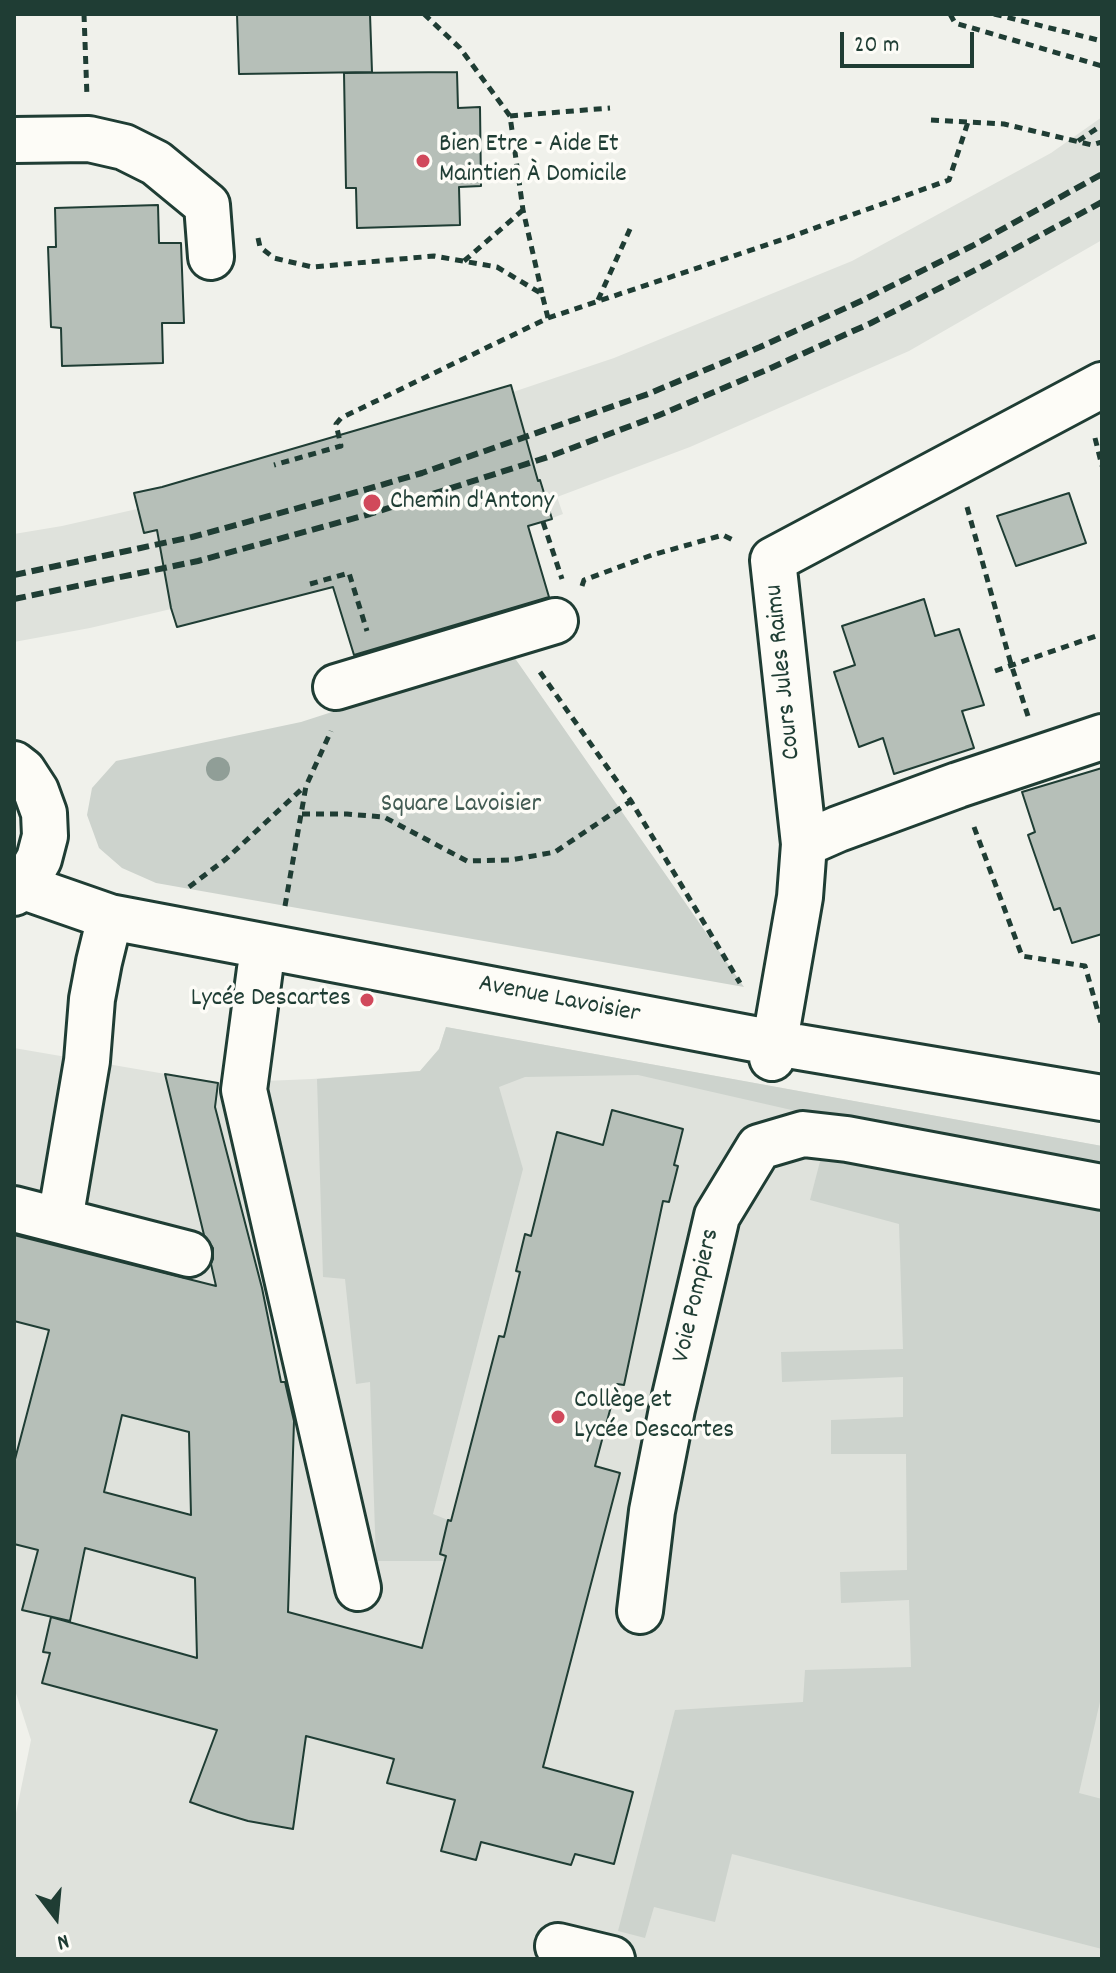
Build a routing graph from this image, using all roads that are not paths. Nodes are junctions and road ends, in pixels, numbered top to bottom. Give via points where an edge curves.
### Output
1 (14, 140) edge
2 (211, 257) dead end
3 (1102, 385) edge
4 (546, 614) road end
5 (336, 687) road end
6 (1102, 737) edge
7 (14, 764) edge
8 (804, 844) junction
9 (18, 889) edge
10 (125, 919) junction
11 (269, 958) junction
12 (774, 1051) junction
13 (1102, 1098) edge
14 (1102, 1187) edge
15 (14, 1209) edge
16 (60, 1220) junction
17 (189, 1254) dead end
18 (358, 1588) dead end
19 (640, 1611) dead end
20 (558, 1946) dead end
21 (612, 1959) edge

1 - 2 street via 89,139 124,147 156,163 207,205
3 - 8 street, Cours Jules Raimu via 773,560
4 - 5 street
6 - 8 street
7 - 9 street, Avenue Lavoisier via 36,791 45,836 39,859
8 - 12 street, Cours Jules Raimu
9 - 10 street, Avenue Lavoisier
10 - 11 street, Avenue Lavoisier
10 - 16 street via 99,962
11 - 12 street, Avenue Lavoisier
11 - 18 street via 244,1090
12 - 13 street, Avenue Lavoisier
14 - 19 street, Voie Pompiers via 847,1139 803,1134 759,1147 717,1216 652,1511
15 - 16 street
16 - 17 street
20 - 21 street

